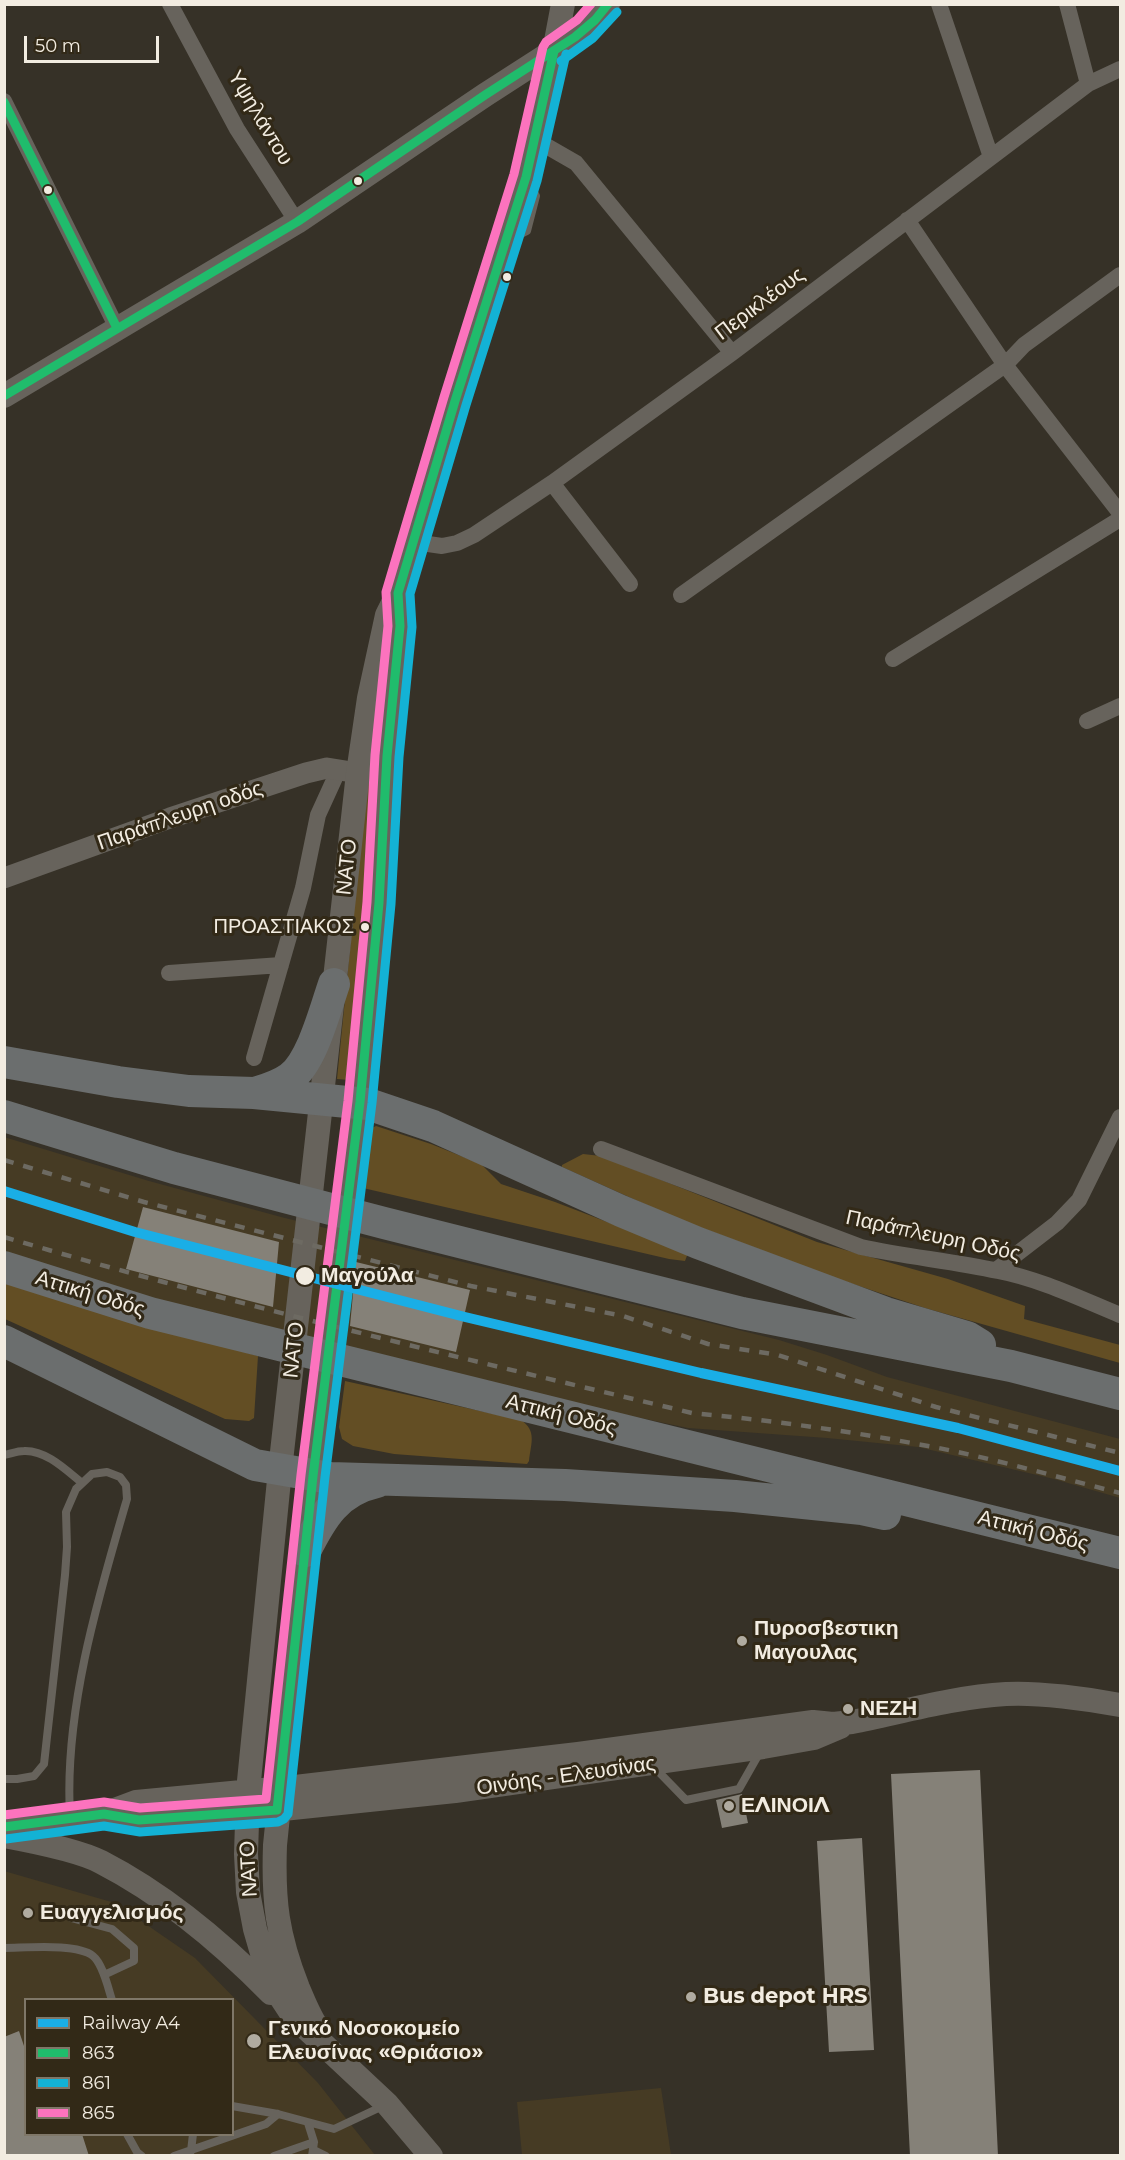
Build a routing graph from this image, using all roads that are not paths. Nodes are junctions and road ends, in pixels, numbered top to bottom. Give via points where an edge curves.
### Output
1 (170, 4) edge
2 (546, 4) edge
3 (563, 4) edge
4 (608, 4) edge
5 (939, 4) edge
6 (1066, 4) edge
7 (554, 51) junction
8 (1120, 69) edge
9 (1088, 84) junction
10 (4, 101) edge
11 (536, 140) junction
12 (991, 157) junction
13 (907, 220) junction
14 (297, 222) junction
15 (1120, 275) edge
16 (117, 328) junction
17 (732, 353) junction
18 (1005, 365) junction
19 (4, 396) edge
20 (552, 483) junction
21 (1120, 513) edge
22 (1120, 519) edge
23 (414, 542) junction
24 (630, 585) dead end
25 (398, 593) junction
26 (681, 595) dead end
27 (893, 660) dead end
28 (1120, 706) edge
29 (1087, 721) dead end
30 (349, 771) junction
31 (4, 878) edge
32 (281, 965) junction
33 (169, 973) dead end
34 (334, 984) junction
35 (254, 1058) dead end
36 (4, 1062) edge
37 (254, 1093) junction
38 (322, 1099) junction
39 (360, 1102) junction
40 (4, 1116) edge
41 (1120, 1118) edge
42 (601, 1149) dead end
43 (4, 1268) edge
44 (996, 1270) junction
45 (1120, 1315) edge
46 (4, 1341) edge
47 (1011, 1366) junction
48 (1120, 1394) edge
49 (4, 1455) edge
50 (280, 1470) junction
51 (313, 1476) junction
52 (387, 1480) junction
53 (82, 1483) junction
54 (1107, 1549) edge
55 (305, 1551) junction
56 (1120, 1705) edge
57 (852, 1722) junction
58 (286, 1732) junction
59 (763, 1747) junction
60 (651, 1764) junction
61 (4, 1779) edge
62 (332, 1783) junction
63 (279, 1799) junction
64 (248, 1802) junction
65 (71, 1819) junction
66 (4, 1827) edge
67 (4, 1836) edge
68 (71, 1918) dead end
69 (4, 1948) edge
70 (104, 1975) junction
71 (111, 1998) edge
72 (293, 2016) junction
73 (344, 2062) junction
74 (387, 2104) junction
75 (234, 2106) edge
76 (278, 2114) junction
77 (308, 2123) junction
78 (128, 2136) edge
79 (193, 2136) edge
80 (233, 2136) edge
81 (234, 2136) edge
82 (313, 2149) edge
83 (191, 2151) junction
84 (142, 2156) edge
85 (174, 2156) edge
86 (274, 2156) edge
87 (326, 2156) edge
88 (431, 2156) edge

1 - 14 street, Υψηλάντου via 237,129
2 - 7 main road
3 - 7 main road
4 - 7 main road via 585,29
5 - 12 street
6 - 9 street
7 - 11 main road
7 - 14 main road
8 - 9 street, Περικλέους
9 - 12 street, Περικλέους
10 - 16 street
11 - 17 street via 576,163
11 - 23 main road
12 - 13 street, Περικλέους
13 - 17 street, Περικλέους
13 - 18 street
14 - 16 main road
15 - 18 street via 1024,345
16 - 19 main road
17 - 20 street, Περικλέους
18 - 21 street
18 - 26 street
20 - 23 street, Περικλέους via 457,543 442,546
20 - 24 street
22 - 27 street
23 - 25 main road
25 - 30 main road, ΝΑΤΟ via 387,615
25 - 39 main road, ΝΑΤΟ via 400,626
28 - 29 street
30 - 31 street, Παράπλευρη οδός via 327,768 233,797
30 - 32 street via 318,814 303,888
30 - 34 main road, ΝΑΤΟ
32 - 33 street
32 - 35 street
34 - 37 highway via 306,1061 275,1087
34 - 38 main road, ΝΑΤΟ
36 - 37 highway via 189,1091
37 - 38 highway
38 - 39 highway
38 - 50 main road, ΝΑΤΟ
39 - 47 highway via 433,1126 698,1243 886,1313 968,1337
39 - 51 main road, ΝΑΤΟ
40 - 47 highway via 185,1171 719,1308
41 - 44 street via 1079,1200 1057,1223
42 - 44 street, Παράπλευρη Οδός via 861,1247
43 - 54 highway, Αττική Οδός via 150,1313
44 - 45 street, Παράπλευρη Οδός via 1050,1286
46 - 50 highway via 243,1460
47 - 48 highway
49 - 53 lane via 24,1450 42,1454
50 - 51 highway
50 - 64 main road, ΝΑΤΟ
51 - 52 highway
51 - 55 main road, ΝΑΤΟ
52 - 54 highway via 566,1485 746,1497 862,1509 973,1532
52 - 55 highway via 364,1485 336,1502
53 - 61 lane via 66,1512 67,1547 44,1764 34,1776
53 - 65 lane via 92,1474 107,1472 120,1477 126,1485 127,1499 87,1648 69,1767
55 - 58 main road, ΝΑΤΟ
56 - 57 main road, Οινόης - Ελευσίνας via 1008,1694
57 - 59 main road, Οινόης - Ελευσίνας via 814,1738
57 - 62 main road, Οινόης - Ελευσίνας via 813,1722
58 - 62 main road via 299,1767 310,1776
58 - 63 main road, ΝΑΤΟ
59 - 60 main road, Οινόης - Ελευσίνας
59 - 60 lane via 739,1789 686,1800
60 - 63 main road, Οινόης - Ελευσίνας via 455,1791
62 - 63 main road, Οινόης - Ελευσίνας
63 - 64 main road
63 - 73 main road, ΝΑΤΟ via 274,1874 278,1926 307,2008
64 - 65 main road via 139,1820 104,1814
64 - 72 main road, ΝΑΤΟ via 248,1892 255,1929 270,1980
65 - 66 main road
67 - 72 main road via 100,1861 148,1891 235,1956
68 - 70 lane via 112,1929 134,1948 134,1961
69 - 70 lane via 76,1949 94,1956
70 - 71 lane
72 - 73 main road, ΝΑΤΟ
73 - 74 main road, ΝΑΤΟ
74 - 77 lane via 334,2129
74 - 88 main road, ΝΑΤΟ
75 - 76 lane
76 - 77 lane
76 - 81 lane via 266,2124
77 - 82 lane
78 - 84 lane
79 - 83 lane
80 - 83 lane
82 - 86 lane
82 - 87 lane
83 - 85 lane

